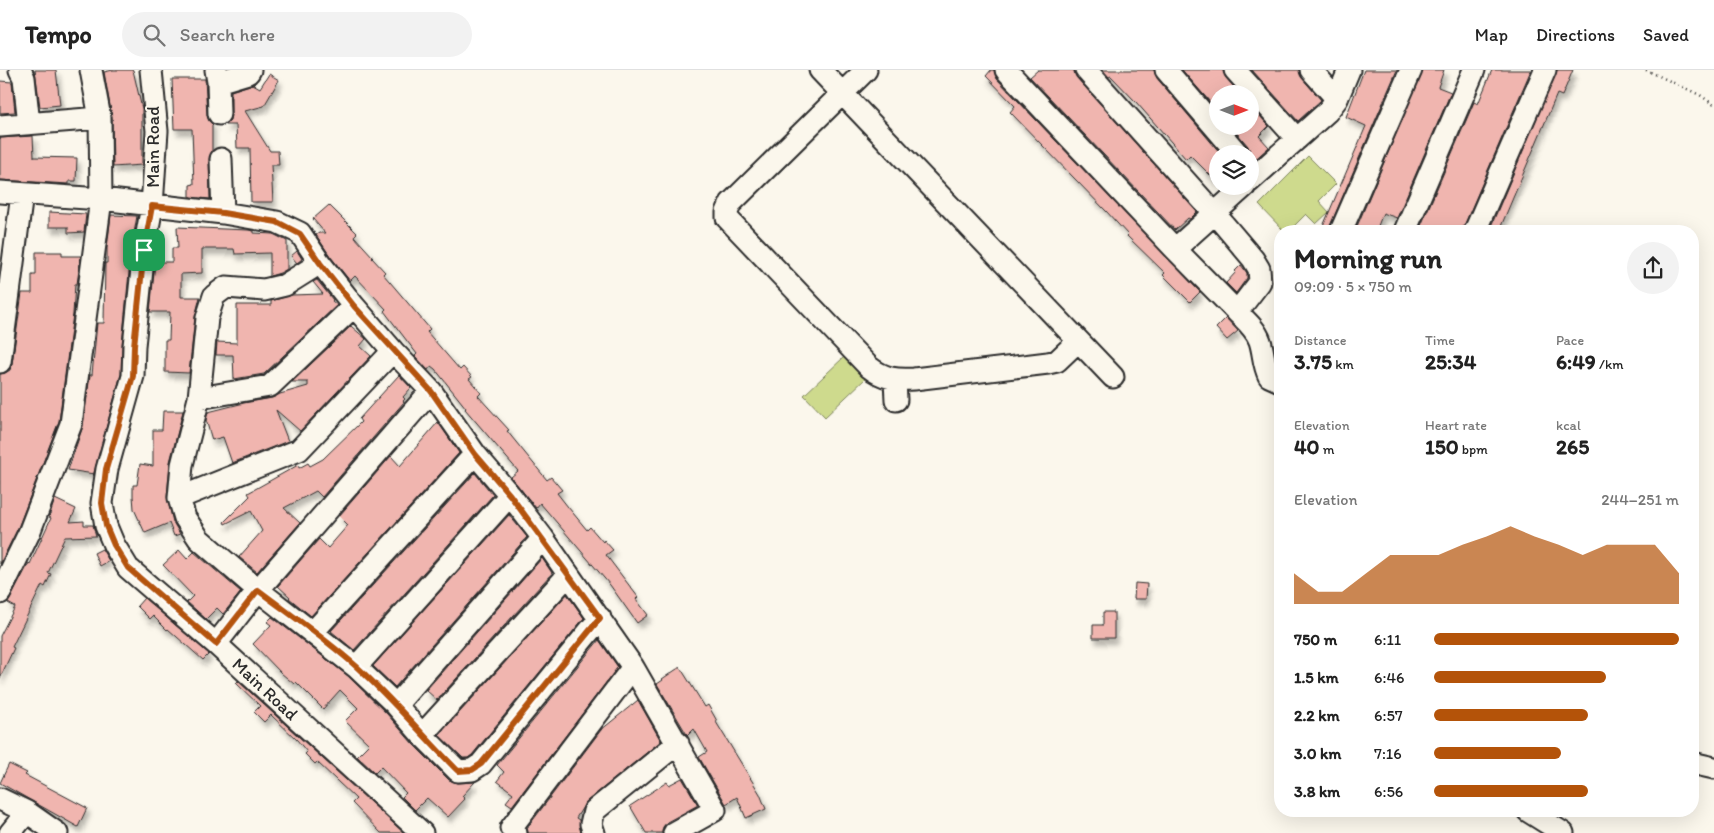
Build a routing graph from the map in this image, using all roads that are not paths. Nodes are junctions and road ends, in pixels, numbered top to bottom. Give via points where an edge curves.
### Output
1 (20, 70) edge
2 (91, 70) edge
3 (151, 70) edge
4 (250, 70) edge
5 (820, 70) edge
6 (866, 70) edge
7 (1086, 70) edge
8 (1166, 70) edge
9 (1235, 70) edge
10 (1311, 70) edge
11 (1349, 70) edge
12 (1411, 70) edge
13 (1474, 70) edge
14 (1545, 70) edge
15 (1018, 74) edge
16 (217, 76) edge
17 (842, 93) junction
18 (1337, 99) junction
19 (219, 114) dead end
20 (100, 118) junction
21 (29, 124) junction
22 (0, 126) edge
23 (1297, 140) junction
24 (1230, 145) edge
25 (221, 159) dead end
26 (1259, 171) edge
27 (0, 192) edge
28 (22, 194) junction
29 (1233, 195) edge
30 (101, 200) junction
31 (152, 206) junction
32 (223, 213) junction
33 (1215, 214) junction
34 (1344, 225) edge
35 (1408, 225) edge
36 (1478, 225) edge
37 (1175, 249) junction
38 (320, 263) junction
39 (354, 306) junction
40 (1237, 312) junction
41 (1078, 341) junction
42 (393, 351) junction
43 (0, 362) edge
44 (1112, 377) dead end
45 (1274, 378) edge
46 (431, 391) junction
47 (199, 398) junction
48 (475, 454) junction
49 (510, 495) junction
50 (179, 498) junction
51 (543, 538) junction
52 (568, 575) junction
53 (258, 590) junction
54 (0, 593) edge
55 (600, 618) junction
56 (313, 632) junction
57 (216, 644) junction
58 (356, 667) junction
59 (633, 667) junction
60 (396, 705) junction
61 (422, 735) junction
62 (678, 743) junction
63 (1699, 765) edge
64 (1714, 768) edge
65 (0, 798) edge
66 (27, 812) junction
67 (1538, 817) edge
68 (10, 833) edge
69 (57, 833) edge
70 (422, 833) edge
71 (516, 833) edge
72 (594, 833) edge
73 (674, 833) edge
74 (1563, 833) edge

1 - 21 street via 24,78
2 - 20 street
3 - 31 street, Main Road via 156,131
4 - 16 street via 248,73
5 - 17 street
6 - 17 street
7 - 33 street
8 - 24 street
9 - 23 street
10 - 18 street
11 - 18 street
12 - 34 street
13 - 35 street
14 - 36 street
15 - 37 street
16 - 19 street
17 - 41 street
17 - 41 street via 731,203 727,212 728,218 869,367 896,390 914,380 1056,361
18 - 23 street
20 - 21 street
20 - 30 street
21 - 22 street
23 - 26 street
25 - 32 street
27 - 28 street
28 - 30 street
28 - 43 street
29 - 33 street
30 - 31 street
30 - 54 street via 71,424 29,533
31 - 32 street
31 - 57 street, Main Road via 144,250 133,376 106,469 102,503 106,526 128,568
32 - 38 street via 277,222 300,234
33 - 37 street
33 - 40 street via 1259,269 1260,282
37 - 40 street
38 - 39 street
38 - 47 street via 284,284 264,290 226,287 214,296 207,318
39 - 42 street
39 - 47 street via 270,386
40 - 45 street via 1260,340 1262,355 1270,376
41 - 44 street
42 - 46 street
42 - 50 street via 299,450
46 - 48 street
46 - 53 street
47 - 50 street via 182,465
48 - 49 street
48 - 56 street
49 - 51 street
49 - 58 street
50 - 53 street via 185,518 199,539
51 - 52 street
51 - 60 street
52 - 55 street
52 - 61 street
53 - 56 street
53 - 57 street
55 - 59 street
55 - 61 street via 481,764 472,770 458,771
56 - 58 street
57 - 70 street, Main Road
58 - 60 street
59 - 62 street
59 - 71 street via 511,828
60 - 61 street
62 - 72 street via 594,811 591,824
62 - 73 street via 715,810
63 - 64 street
65 - 66 street
66 - 68 street
66 - 69 street
67 - 74 street

